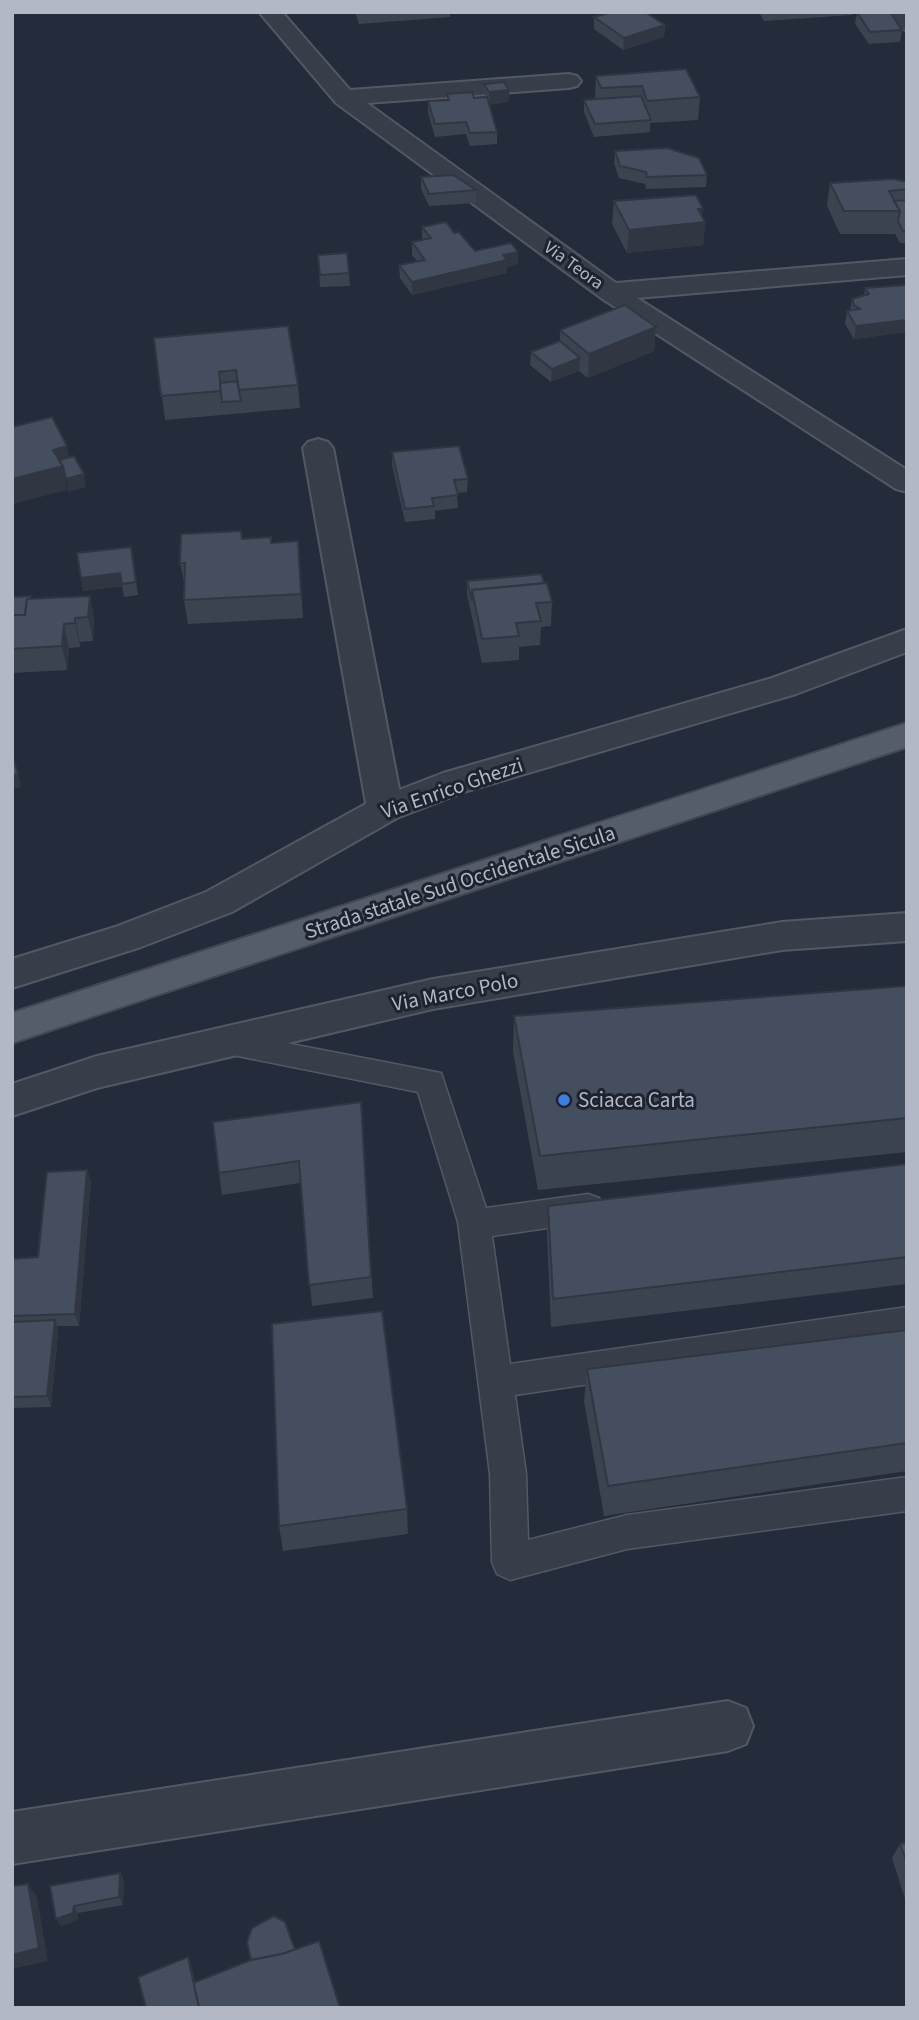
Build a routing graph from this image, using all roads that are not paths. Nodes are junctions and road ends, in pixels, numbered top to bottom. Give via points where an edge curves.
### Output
1 (270, 12) edge
2 (900, 12) edge
3 (907, 23) edge
4 (569, 81) dead end
5 (344, 98) junction
6 (907, 267) edge
7 (610, 292) junction
8 (318, 448) dead end
9 (907, 483) edge
10 (907, 640) edge
11 (907, 735) edge
12 (385, 808) junction
13 (907, 927) edge
14 (12, 974) edge
15 (12, 1028) edge
16 (224, 1043) junction
17 (12, 1100) edge
18 (612, 1205) edge
19 (474, 1222) junction
20 (907, 1322) edge
21 (496, 1382) junction
22 (907, 1494) edge
23 (728, 1726) dead end
24 (12, 1838) edge

1 - 5 street, Via Teora
2 - 3 street
4 - 5 street
5 - 7 street, Via Teora
6 - 7 street
7 - 9 street, Via Teora
8 - 12 street
10 - 12 street, Via Enrico Ghezzi via 784,686 455,782
11 - 15 main road, Strada statale Sud Occidentale Sicula
12 - 14 street, Via Enrico Ghezzi via 219,902
13 - 16 street, Via Marco Polo via 782,936 433,994
16 - 17 street, Via Marco Polo via 97,1072
16 - 19 lane via 430,1082
18 - 19 lane
19 - 21 lane
20 - 21 lane
21 - 22 lane via 508,1474 510,1562 627,1532
23 - 24 street

